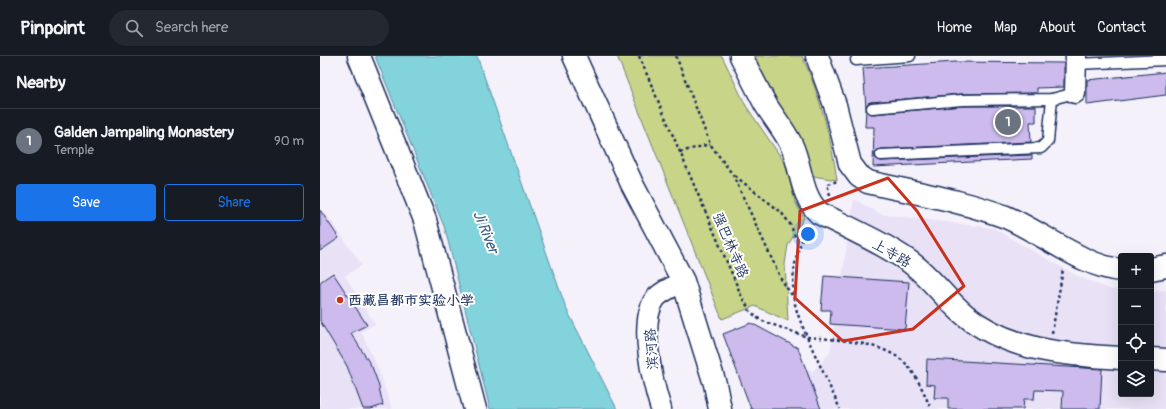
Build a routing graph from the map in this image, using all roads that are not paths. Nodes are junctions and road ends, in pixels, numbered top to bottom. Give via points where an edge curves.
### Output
1 (359, 56) edge
2 (574, 56) edge
3 (741, 56) edge
4 (817, 56) edge
5 (910, 56) edge
6 (856, 60) dead end
7 (1076, 60) edge
8 (1166, 60) edge
9 (1075, 93) joint
10 (1052, 99) junction
11 (872, 108) dead end
12 (881, 155) dead end
13 (1166, 266) edge
14 (1154, 268) edge
15 (1118, 269) edge
16 (683, 281) junction
17 (1118, 358) edge
18 (1154, 359) edge
19 (1166, 360) edge
20 (716, 384) junction
21 (475, 409) edge
22 (661, 409) edge
23 (720, 409) edge
24 (732, 409) edge

1 - 21 street via 424,220
2 - 16 street via 632,184
3 - 17 street, 上寺路 via 766,104 790,142 800,167 805,195 811,206 910,262 929,278 947,299 982,327 1026,346 1049,352
4 - 15 street via 835,105 850,164 859,176 868,182 982,209 1023,225 1101,266
5 - 6 lane
7 - 8 lane
7 - 9 street
9 - 10 lane
10 - 11 lane via 962,100
10 - 12 lane via 1048,141 1041,148
13 - 14 street
16 - 20 street
16 - 22 street, 滨河路 via 655,298 651,307 647,340
18 - 19 street
20 - 23 street
20 - 24 street

